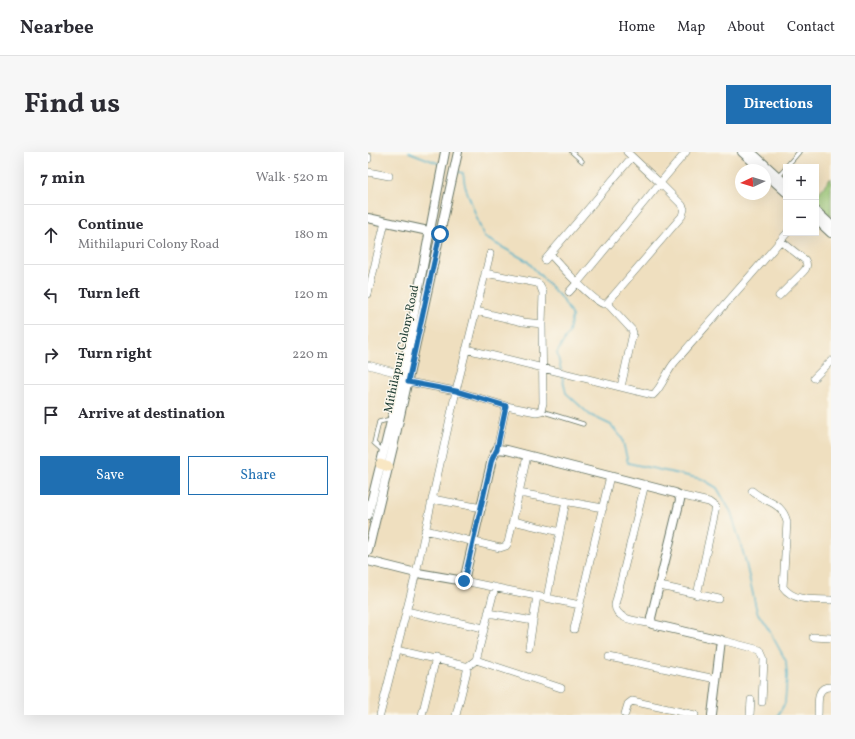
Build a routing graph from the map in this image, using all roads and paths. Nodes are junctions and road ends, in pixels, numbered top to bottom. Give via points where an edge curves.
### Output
1 (572, 152) edge
2 (742, 152) edge
3 (751, 152) edge
4 (799, 152) edge
5 (445, 153) edge
6 (685, 153) edge
7 (458, 154) edge
8 (630, 154) edge
9 (582, 161) dead end
10 (755, 164) edge
11 (789, 164) edge
12 (783, 171) edge
13 (368, 172) edge
14 (389, 176) dead end
15 (778, 177) junction
16 (771, 178) edge
17 (783, 181) edge
18 (660, 183) junction
19 (783, 189) edge
20 (819, 214) edge
21 (368, 218) edge
22 (385, 222) junction
23 (819, 222) edge
24 (831, 225) edge
25 (430, 231) junction
26 (831, 233) edge
27 (440, 234) junction
28 (784, 236) edge
29 (780, 241) junction
30 (490, 254) dead end
31 (550, 254) junction
32 (372, 259) edge
33 (545, 260) dead end
34 (485, 274) junction
35 (578, 282) junction
36 (569, 292) dead end
37 (368, 294) edge
38 (779, 296) dead end
39 (607, 303) junction
40 (476, 311) junction
41 (542, 324) junction
42 (466, 349) junction
43 (831, 360) edge
44 (368, 365) edge
45 (543, 368) junction
46 (814, 378) dead end
47 (404, 379) junction
48 (621, 387) junction
49 (456, 391) junction
50 (506, 406) junction
51 (541, 411) junction
52 (583, 424) dead end
53 (497, 449) junction
54 (527, 456) junction
55 (384, 465) junction
56 (610, 476) junction
57 (645, 484) junction
58 (752, 491) dead end
59 (519, 493) junction
60 (370, 494) edge
61 (680, 495) junction
62 (432, 499) junction
63 (566, 501) junction
64 (482, 508) junction
65 (603, 508) junction
66 (368, 515) edge
67 (512, 521) junction
68 (425, 530) junction
69 (560, 532) junction
70 (474, 542) junction
71 (368, 551) edge
72 (368, 561) edge
73 (416, 573) junction
74 (464, 581) junction
75 (660, 586) junction
76 (495, 587) junction
77 (697, 594) junction
78 (537, 596) junction
79 (546, 598) junction
80 (719, 599) dead end
81 (831, 600) edge
82 (580, 605) junction
83 (406, 611) junction
84 (488, 613) junction
85 (533, 621) junction
86 (652, 624) junction
87 (484, 628) junction
88 (574, 629) dead end
89 (813, 637) dead end
90 (831, 638) edge
91 (721, 640) junction
92 (529, 647) dead end
93 (396, 650) junction
94 (609, 657) dead end
95 (436, 658) junction
96 (476, 660) junction
97 (467, 667) junction
98 (716, 679) junction
99 (831, 687) edge
100 (561, 688) dead end
101 (751, 700) dead end
102 (762, 702) dead end
103 (625, 714) dead end
104 (380, 715) edge
105 (422, 715) edge
106 (456, 715) edge
107 (695, 715) edge
108 (712, 715) edge
109 (750, 715) edge
110 (818, 715) edge

1 - 9 lane
2 - 10 street
3 - 15 street
4 - 11 lane
5 - 25 street, Mithilapuri Colony Road
6 - 18 street
7 - 27 street, Mithilapuri Colony Road
8 - 18 street
8 - 31 street
12 - 15 lane
13 - 14 street
15 - 17 street
16 - 19 street
18 - 35 street
18 - 39 street via 682,205 682,216
20 - 24 street
21 - 22 street
22 - 25 street
22 - 32 street
23 - 26 street
25 - 27 street
25 - 47 street, Mithilapuri Colony Road
27 - 47 street, Mithilapuri Colony Road
28 - 29 street
29 - 38 street via 805,260 807,268
29 - 48 street via 673,363 653,395
30 - 34 street
31 - 33 street
31 - 35 street
32 - 37 street
34 - 40 street
34 - 41 street via 540,285 543,293
35 - 36 street
35 - 39 street via 599,302
39 - 48 street via 632,330 633,338
40 - 41 street
40 - 42 street
41 - 45 street
42 - 45 street
42 - 49 street
43 - 46 street
44 - 47 street
45 - 48 street
45 - 51 street
47 - 49 street
47 - 55 street, Mithilapuri Colony Road
47 - 55 street, Mithilapuri Colony Road via 383,451
49 - 50 street
49 - 62 street
50 - 51 street
50 - 53 street
51 - 52 lane
53 - 54 street
53 - 64 street via 492,459
54 - 56 street
54 - 59 street
55 - 60 street, Mithilapuri Colony Road
55 - 71 street, Mithilapuri Colony Road
56 - 57 street
56 - 65 street
57 - 61 street
57 - 86 street via 615,605 618,615
58 - 81 street via 780,506 785,514 787,522 783,587 796,598
59 - 63 street
59 - 67 street
60 - 66 street, Mithilapuri Colony Road
61 - 75 street
61 - 77 street via 709,502 716,507
62 - 64 street
62 - 68 street
63 - 65 street
63 - 69 street
64 - 70 street
65 - 82 street
67 - 69 street
67 - 70 street via 506,546 500,548
68 - 70 street
68 - 73 street
69 - 79 street
70 - 74 street
72 - 73 street
73 - 74 street
73 - 83 street
74 - 76 street
75 - 77 street
75 - 86 street via 651,618
76 - 78 street
76 - 84 street
77 - 80 street
78 - 79 street
78 - 85 street
79 - 82 street
82 - 88 street
83 - 87 street
83 - 93 street
84 - 85 street
84 - 87 street
85 - 92 street
86 - 91 street
87 - 96 street
89 - 90 street
91 - 98 street
91 - 102 street via 760,650 764,660
93 - 95 street
93 - 104 street
94 - 98 street
95 - 97 street
95 - 105 street
96 - 97 street
96 - 100 street
97 - 106 street
98 - 108 street
99 - 110 street via 826,686 820,692
101 - 109 street
103 - 107 street via 628,704 632,701

